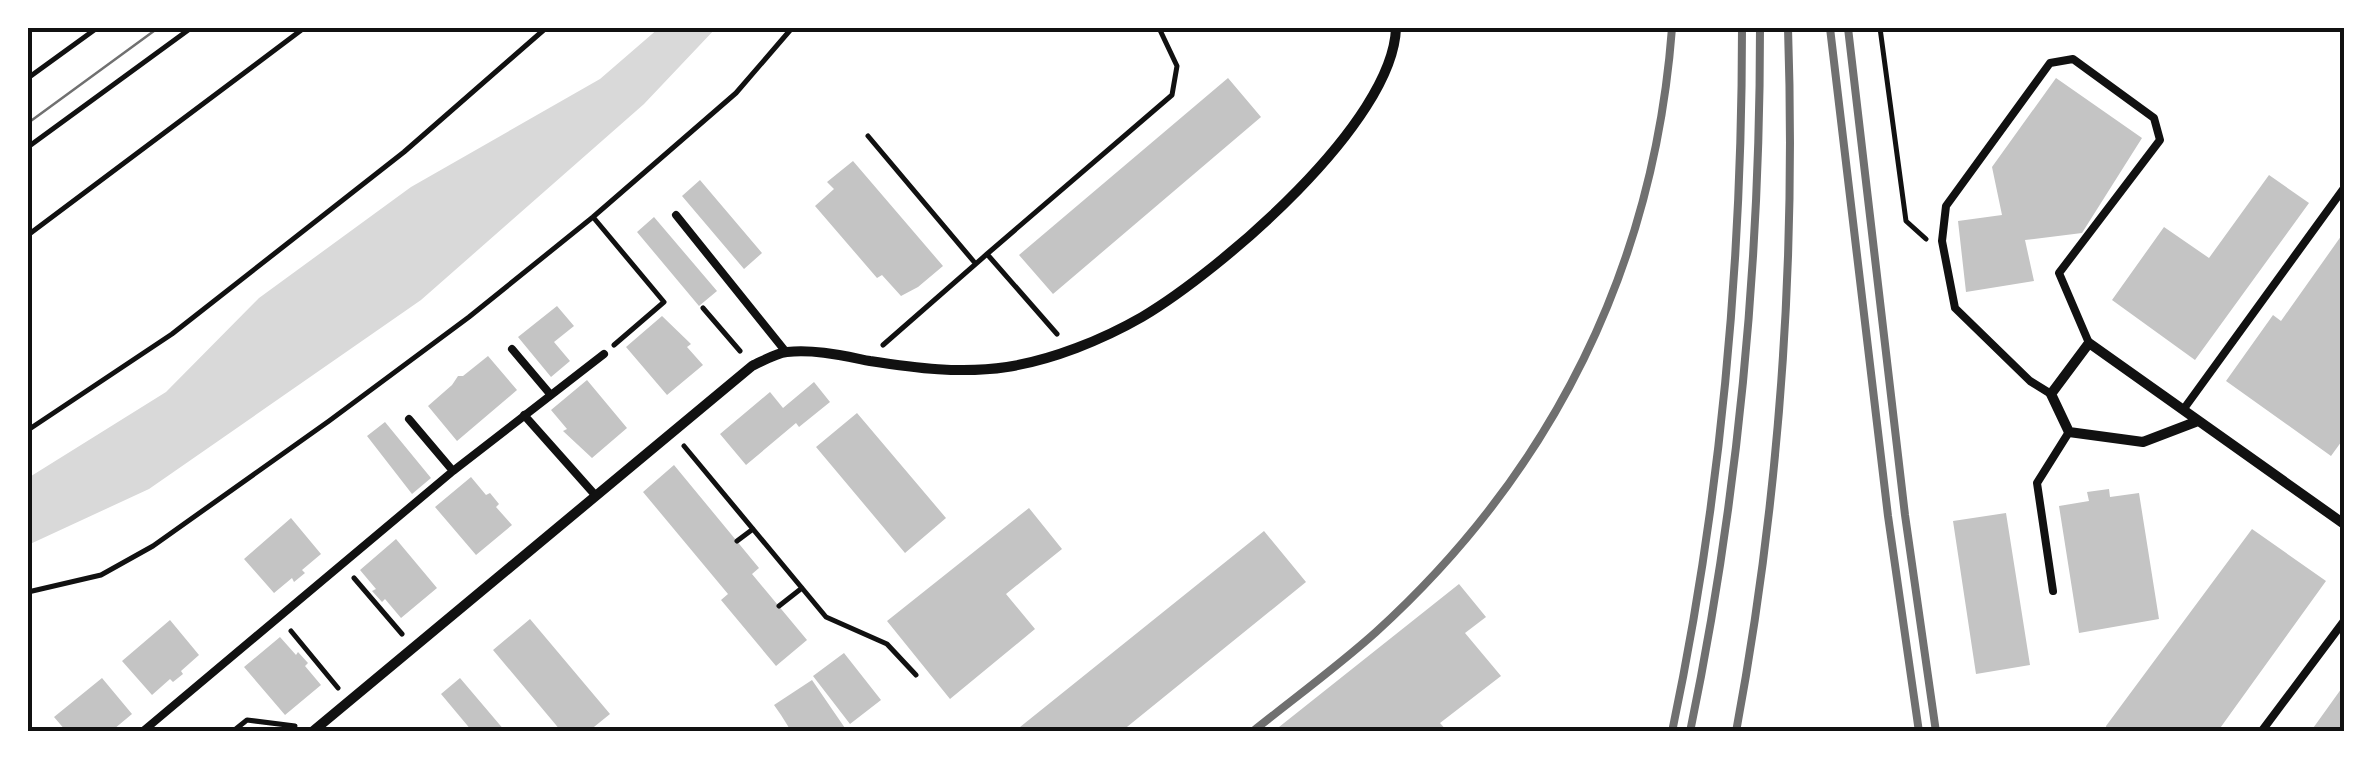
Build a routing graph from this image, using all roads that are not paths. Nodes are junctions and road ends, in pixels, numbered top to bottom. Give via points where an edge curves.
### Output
1 (1396, 28) edge
2 (2344, 188) edge
3 (676, 215) dead end
4 (2089, 343) junction
5 (512, 350) dead end
6 (786, 352) junction
7 (604, 354) road end
8 (550, 394) junction
9 (2051, 394) junction
10 (2183, 410) junction
11 (524, 415) junction
12 (408, 419) dead end
13 (2198, 421) junction
14 (2069, 432) junction
15 (453, 471) junction
16 (596, 496) junction
17 (2344, 524) edge
18 (2053, 591) dead end
19 (2344, 621) edge
20 (314, 730) edge
21 (142, 732) edge
22 (2261, 732) edge

1 - 6 street via 1396,46 1374,97 1346,138 1275,210 1141,318 1071,350 1006,367 932,370
2 - 10 lane
3 - 6 lane
4 - 9 street
4 - 9 lane via 2059,273 2160,140 2154,118 2073,59 2050,63 1946,206 1942,241 1956,308
4 - 10 street
5 - 8 lane
6 - 16 street via 752,366
7 - 8 lane
8 - 11 lane
9 - 14 street
10 - 13 street
11 - 15 lane
11 - 16 lane
12 - 15 lane
13 - 14 street via 2143,442
13 - 17 street
14 - 18 lane via 2037,483
15 - 21 lane
16 - 20 street
19 - 22 lane

